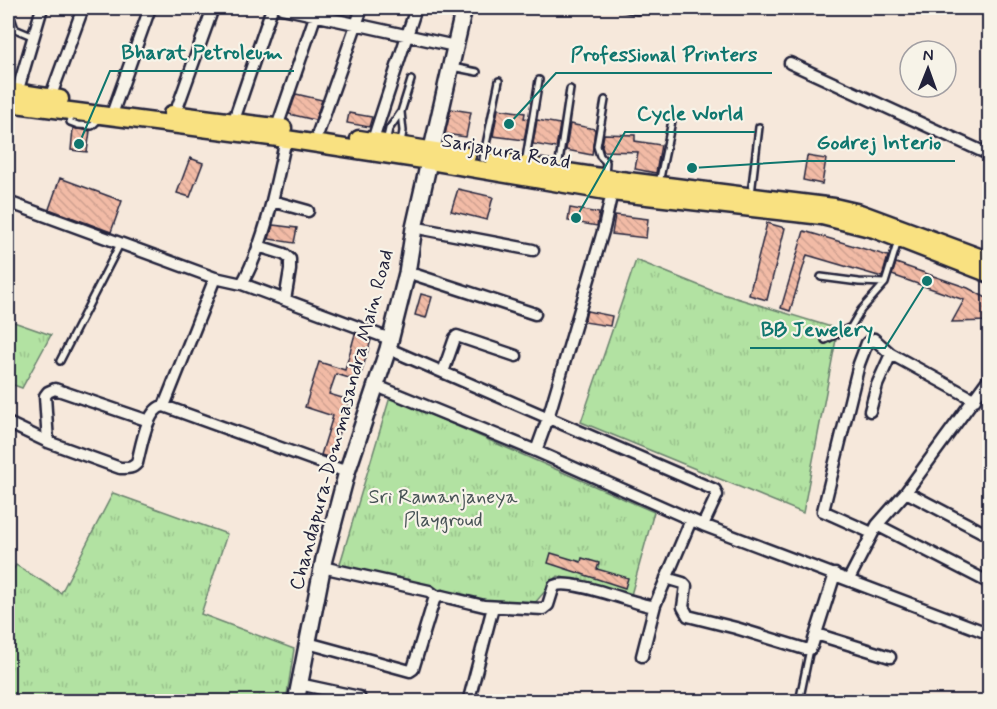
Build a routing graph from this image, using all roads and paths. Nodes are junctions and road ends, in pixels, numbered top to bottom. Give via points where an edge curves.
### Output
1 (8, 8) edge
2 (42, 8) edge
3 (83, 8) edge
4 (150, 8) edge
5 (213, 8) edge
6 (272, 8) edge
7 (282, 8) edge
8 (362, 8) edge
9 (416, 8) edge
10 (464, 8) edge
11 (624, 8) edge
12 (317, 11) edge
13 (637, 11) dead end
14 (357, 24) junction
15 (406, 35) junction
16 (34, 36) junction
17 (458, 49) junction
18 (790, 63) dead end
19 (454, 67) junction
20 (477, 72) dead end
21 (411, 80) dead end
22 (539, 80) dead end
23 (499, 81) dead end
24 (570, 89) dead end
25 (11, 98) edge
26 (50, 98) junction
27 (605, 100) dead end
28 (401, 112) junction
29 (109, 113) junction
30 (175, 114) junction
31 (234, 120) junction
32 (672, 121) dead end
33 (759, 127) dead end
34 (281, 133) junction
35 (318, 133) junction
36 (387, 142) junction
37 (990, 155) edge
38 (436, 156) junction
39 (483, 159) junction
40 (524, 165) junction
41 (558, 170) junction
42 (659, 184) junction
43 (608, 185) junction
44 (751, 196) junction
45 (272, 201) junction
46 (8, 202) edge
47 (308, 211) dead end
48 (423, 229) junction
49 (900, 233) junction
50 (120, 244) junction
51 (258, 246) junction
52 (533, 250) dead end
53 (990, 261) edge
54 (990, 274) edge
55 (416, 275) junction
56 (821, 277) dead end
57 (214, 278) junction
58 (885, 283) junction
59 (242, 284) junction
60 (285, 300) junction
61 (535, 314) dead end
62 (825, 340) dead end
63 (393, 345) junction
64 (891, 354) junction
65 (516, 356) dead end
66 (60, 361) dead end
67 (443, 372) junction
68 (988, 381) edge
69 (384, 389) junction
70 (975, 400) junction
71 (164, 406) junction
72 (870, 411) dead end
73 (548, 418) junction
74 (149, 421) junction
75 (8, 423) edge
76 (48, 442) junction
77 (536, 451) junction
78 (347, 472) junction
79 (906, 492) junction
80 (691, 520) junction
81 (703, 525) junction
82 (875, 529) junction
83 (990, 536) edge
84 (326, 567) junction
85 (835, 574) junction
86 (666, 578) junction
87 (849, 579) junction
88 (990, 582) edge
89 (437, 597) junction
90 (655, 605) junction
91 (493, 607) junction
92 (990, 633) edge
93 (816, 634) junction
94 (315, 645) junction
95 (810, 649) junction
96 (642, 656) dead end
97 (890, 657) dead end
98 (303, 685) junction
99 (469, 699) dead end
100 (363, 701) edge
101 (296, 702) edge
102 (304, 702) edge
103 (799, 702) edge

1 - 16 lane via 15,29
2 - 16 street
3 - 26 street
4 - 29 street
5 - 30 street
6 - 31 street
7 - 12 street
8 - 14 street
9 - 15 street
10 - 17 main road
11 - 13 lane
12 - 14 street
12 - 34 street
14 - 15 street
14 - 35 street
15 - 17 street
15 - 36 street
16 - 25 street
17 - 19 main road
18 - 37 street
19 - 20 lane
19 - 38 main road
21 - 28 lane
22 - 40 lane
23 - 39 lane
24 - 41 lane
25 - 26 main road, Sarjapura Road
25 - 29 main road, Sarjapura Road via 69,112
26 - 29 main road, Sarjapura Road
27 - 43 lane via 597,146 606,162
28 - 36 lane via 389,129
28 - 36 lane via 403,131
29 - 30 main road, Sarjapura Road
29 - 34 main road, Sarjapura Road
30 - 31 main road, Sarjapura Road
31 - 34 main road, Sarjapura Road
32 - 42 lane
33 - 44 lane
34 - 35 main road, Sarjapura Road
34 - 38 main road, Sarjapura Road
34 - 45 street
35 - 36 main road, Sarjapura Road
36 - 38 main road, Sarjapura Road
38 - 39 main road, Sarjapura Road
38 - 43 main road, Sarjapura Road
38 - 48 main road, Chandapura-Dommasandra Main Road
38 - 63 main road, Chandapura-Dommasandra Main Road via 414,228
39 - 40 main road, Sarjapura Road
40 - 41 main road, Sarjapura Road
41 - 43 main road, Sarjapura Road
42 - 43 main road, Sarjapura Road
42 - 44 main road, Sarjapura Road
43 - 49 main road, Sarjapura Road via 822,216
43 - 73 street via 604,228
44 - 49 main road, Sarjapura Road via 860,213
45 - 47 street
45 - 51 street
46 - 50 street
48 - 52 street
48 - 55 main road, Chandapura-Dommasandra Main Road
49 - 53 main road, Sarjapura Road
49 - 54 main road, Sarjapura Road via 938,258
49 - 58 lane
50 - 57 street
50 - 66 lane
51 - 59 street
51 - 60 street via 290,259
55 - 61 street
55 - 63 main road, Chandapura-Dommasandra Main Road
56 - 58 lane
57 - 59 street
57 - 71 street
58 - 62 lane via 851,327
59 - 60 street
60 - 63 street
63 - 67 street
63 - 69 main road, Chandapura-Dommasandra Main Road
63 - 78 main road, Chandapura-Dommasandra Main Road
64 - 70 street
64 - 72 street
64 - 82 street via 874,339 867,343 823,508
65 - 67 street via 457,336
67 - 73 street
68 - 70 street
69 - 77 street
69 - 84 main road, Chandapura-Dommasandra Main Road
70 - 79 street
71 - 74 street via 154,410
71 - 78 street
73 - 77 street
73 - 81 street via 715,490 717,495
74 - 76 street via 134,467 120,468
74 - 76 street via 55,389 45,396
75 - 76 street
77 - 80 street
78 - 84 main road, Chandapura-Dommasandra Main Road
79 - 82 street
79 - 83 street
80 - 81 street
80 - 86 street
81 - 85 street
82 - 87 street
82 - 88 street
84 - 89 street via 429,591
84 - 94 main road, Chandapura-Dommasandra Main Road
84 - 98 main road, Chandapura-Dommasandra Main Road
85 - 87 street
85 - 93 street
86 - 90 street
86 - 95 street via 686,586 683,611 688,616
87 - 92 street
89 - 91 street
89 - 94 street via 410,671
90 - 91 street via 558,584 543,609
90 - 96 street
91 - 99 street
93 - 95 street
93 - 97 street
94 - 98 main road, Chandapura-Dommasandra Main Road
95 - 103 lane
98 - 100 street
98 - 101 main road, Chandapura-Dommasandra Main Road
98 - 102 main road, Chandapura-Dommasandra Main Road

